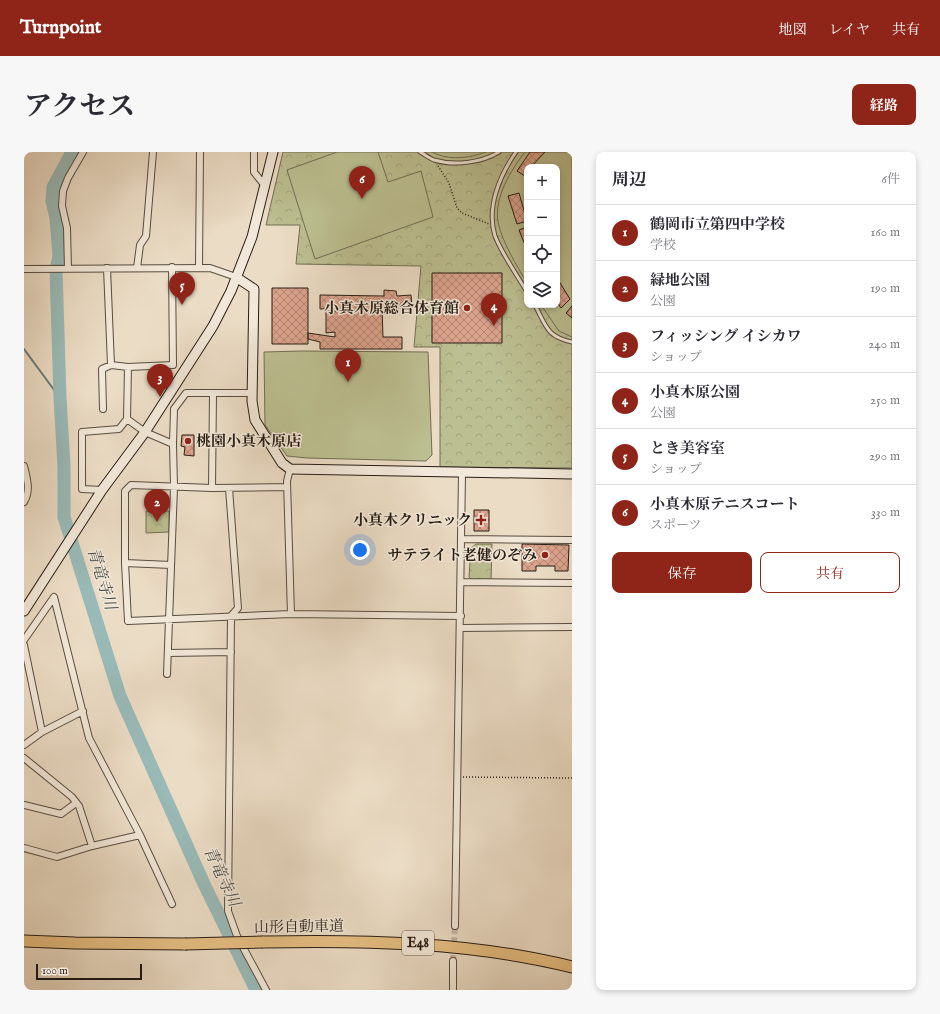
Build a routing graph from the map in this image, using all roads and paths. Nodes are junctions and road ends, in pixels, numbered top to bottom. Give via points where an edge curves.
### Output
1 (83, 152) edge
2 (153, 152) edge
3 (200, 152) edge
4 (254, 152) edge
5 (273, 152) edge
6 (420, 152) edge
7 (499, 152) edge
8 (516, 152) edge
9 (433, 160) junction
10 (265, 186) junction
11 (493, 225) junction
12 (172, 267) junction
13 (107, 268) junction
14 (137, 268) junction
15 (199, 268) junction
16 (24, 269) edge
17 (68, 269) junction
18 (236, 277) junction
19 (524, 287) edge
20 (537, 308) edge
21 (572, 342) edge
22 (111, 365) junction
23 (128, 367) junction
24 (213, 393) junction
25 (252, 393) junction
26 (103, 409) dead end
27 (127, 419) junction
28 (145, 432) junction
29 (173, 444) junction
30 (24, 466) edge
31 (290, 469) junction
32 (462, 474) junction
33 (572, 474) edge
34 (287, 487) junction
35 (174, 488) junction
36 (212, 488) junction
37 (229, 488) junction
38 (102, 490) junction
39 (24, 502) edge
40 (462, 539) junction
41 (572, 540) edge
42 (124, 563) junction
43 (171, 565) junction
44 (461, 582) junction
45 (572, 584) edge
46 (24, 611) edge
47 (291, 614) junction
48 (232, 616) junction
49 (461, 616) junction
50 (169, 618) junction
51 (461, 628) junction
52 (572, 628) edge
53 (24, 640) edge
54 (24, 645) edge
55 (231, 652) junction
56 (168, 653) junction
57 (167, 674) dead end
58 (82, 712) junction
59 (42, 732) junction
60 (24, 745) edge
61 (24, 758) edge
62 (457, 777) junction
63 (572, 778) edge
64 (76, 803) junction
65 (24, 804) edge
66 (140, 835) junction
67 (92, 846) junction
68 (24, 848) edge
69 (172, 904) dead end
70 (455, 926) tunnel mouth
71 (24, 941) edge
72 (454, 961) tunnel mouth
73 (572, 966) edge
74 (266, 990) edge
75 (453, 990) edge

1 - 17 street via 63,191
2 - 14 street via 146,236 140,245
3 - 15 street
4 - 10 street via 254,172
5 - 10 street
6 - 9 lane
7 - 9 lane via 463,163
8 - 11 lane via 497,188
9 - 11 path via 449,182 457,208
10 - 18 street via 252,237
11 - 19 lane via 496,236
12 - 14 street
12 - 15 street
12 - 23 street via 173,365
13 - 14 street
13 - 17 street
13 - 22 street
15 - 18 street via 210,268
16 - 17 street
18 - 25 street via 254,289
18 - 28 street via 213,326
20 - 21 lane via 550,333 559,340
22 - 23 street
22 - 26 street via 102,370
23 - 27 street
24 - 25 street
24 - 29 street via 186,393 174,409
24 - 36 street
25 - 31 street via 255,420 282,463
27 - 28 street
27 - 38 street via 119,429 82,432 82,489
28 - 29 street
28 - 38 street
29 - 35 street
30 - 39 street via 28,486
31 - 32 street
31 - 34 street
32 - 33 street
32 - 40 street
34 - 37 street
34 - 47 street
35 - 36 street
35 - 42 street via 131,485 125,491
35 - 43 street
36 - 37 street
37 - 48 street via 238,608
38 - 46 street
40 - 41 street
40 - 44 street
42 - 43 street
42 - 50 street via 128,621
43 - 50 street
44 - 45 street
44 - 49 street
47 - 48 street
47 - 49 street
48 - 50 street
48 - 55 street
49 - 51 street
50 - 56 street
51 - 52 street
51 - 62 street
53 - 58 street via 54,597
54 - 59 street
55 - 56 street
55 - 74 street via 228,911 237,936
56 - 57 street
58 - 59 street
58 - 66 street via 89,738
59 - 60 street
61 - 64 street
62 - 63 path
62 - 70 street
64 - 65 street via 61,814
64 - 67 street
66 - 67 street
66 - 69 street
67 - 68 street via 57,857
71 - 73 highway, 山形自動車道 / E48, bridge via 75,944 378,941 481,950
72 - 75 street

